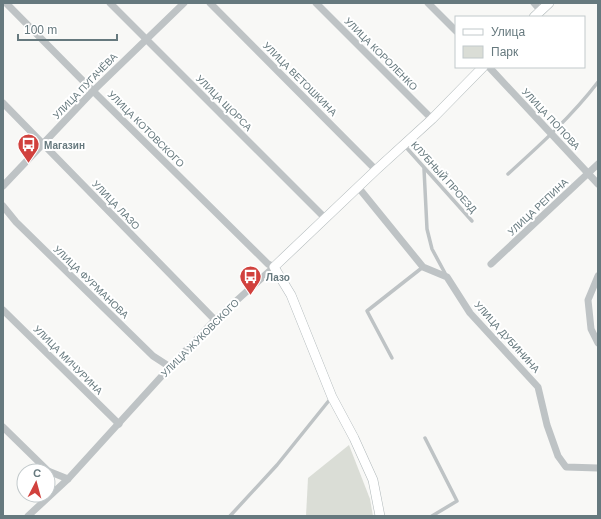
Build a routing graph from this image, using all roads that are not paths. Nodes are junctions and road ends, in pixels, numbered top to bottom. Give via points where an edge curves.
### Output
1 (6, 3) edge
2 (110, 3) edge
3 (184, 3) edge
4 (210, 3) edge
5 (316, 3) edge
6 (428, 3) edge
7 (534, 3) edge
8 (549, 3) edge
9 (538, 14) edge
10 (455, 30) edge
11 (146, 40) junction
12 (482, 68) edge
13 (490, 68) edge
14 (598, 82) edge
15 (93, 91) junction
16 (3, 103) edge
17 (432, 119) junction
18 (551, 134) junction
19 (43, 144) junction
20 (403, 145) junction
21 (598, 164) edge
22 (424, 168) junction
23 (376, 170) junction
24 (508, 174) dead end
25 (588, 174) junction
26 (598, 184) edge
27 (3, 186) edge
28 (358, 187) junction
29 (3, 206) edge
30 (325, 218) junction
31 (472, 221) dead end
32 (491, 264) dead end
33 (274, 267) junction
34 (423, 268) junction
35 (598, 276) edge
36 (447, 277) junction
37 (3, 310) edge
38 (215, 320) junction
39 (598, 343) edge
40 (392, 358) dead end
41 (170, 367) junction
42 (332, 397) junction
43 (119, 424) junction
44 (3, 427) edge
45 (425, 438) dead end
46 (40, 463) edge
47 (598, 468) edge
48 (56, 474) edge
49 (68, 479) junction
50 (28, 516) edge
51 (230, 516) edge
52 (380, 516) edge
53 (432, 516) edge

1 - 15 street, УЛИЦА КОТОВСКОГО
2 - 11 street, УЛИЦА ЩОРСА
3 - 11 street, УЛИЦА ПУГАЧЁВА
4 - 23 street, УЛИЦА ВЕТОШКИНА
5 - 17 street, УЛИЦА КОРОЛЕНКО
6 - 10 street
7 - 9 street
8 - 9 street
11 - 15 street, УЛИЦА ПУГАЧЁВА
11 - 30 street, УЛИЦА ЩОРСА
12 - 17 street, УЛИЦА ЖУКОВСКОГО
13 - 18 street, УЛИЦА ПОПОВА
14 - 18 lane via 583,102
15 - 19 street, УЛИЦА ПУГАЧЁВА
15 - 33 street, УЛИЦА КОТОВСКОГО via 268,264
16 - 19 street, УЛИЦА ЛАЗО
17 - 20 street, УЛИЦА ЖУКОВСКОГО
18 - 24 lane
18 - 25 street, УЛИЦА ПОПОВА
19 - 27 street, УЛИЦА ПУГАЧЁВА
19 - 38 street, УЛИЦА ЛАЗО
20 - 22 lane, КЛУБНЫЙ ПРОЕЗД
20 - 23 street, УЛИЦА ЖУКОВСКОГО
21 - 25 street, УЛИЦА РЕПИНА
22 - 31 lane, КЛУБНЫЙ ПРОЕЗД
22 - 36 lane via 427,229 432,249
23 - 28 street, УЛИЦА ЖУКОВСКОГО
25 - 26 street, УЛИЦА ПОПОВА
25 - 32 street, УЛИЦА РЕПИНА
28 - 30 street, УЛИЦА ЖУКОВСКОГО
28 - 34 street
29 - 41 street, УЛИЦА ФУРМАНОВА via 16,222 153,356
30 - 33 street, УЛИЦА ЖУКОВСКОГО
33 - 38 street, УЛИЦА ЖУКОВСКОГО
33 - 42 street via 291,294
34 - 36 street
34 - 40 lane via 367,311
35 - 39 street via 588,300 591,329
36 - 47 street, УЛИЦА ДУБИНИНА via 470,313 538,387 547,425 558,456 566,467
37 - 43 street, УЛИЦА МИЧУРИНА
38 - 41 street, УЛИЦА ЖУКОВСКОГО
41 - 43 street, УЛИЦА ЖУКОВСКОГО
42 - 51 lane
42 - 52 street via 373,480
43 - 49 street, УЛИЦА ЖУКОВСКОГО
44 - 46 street
45 - 53 lane via 457,501
48 - 49 street
49 - 50 street, УЛИЦА ЖУКОВСКОГО

